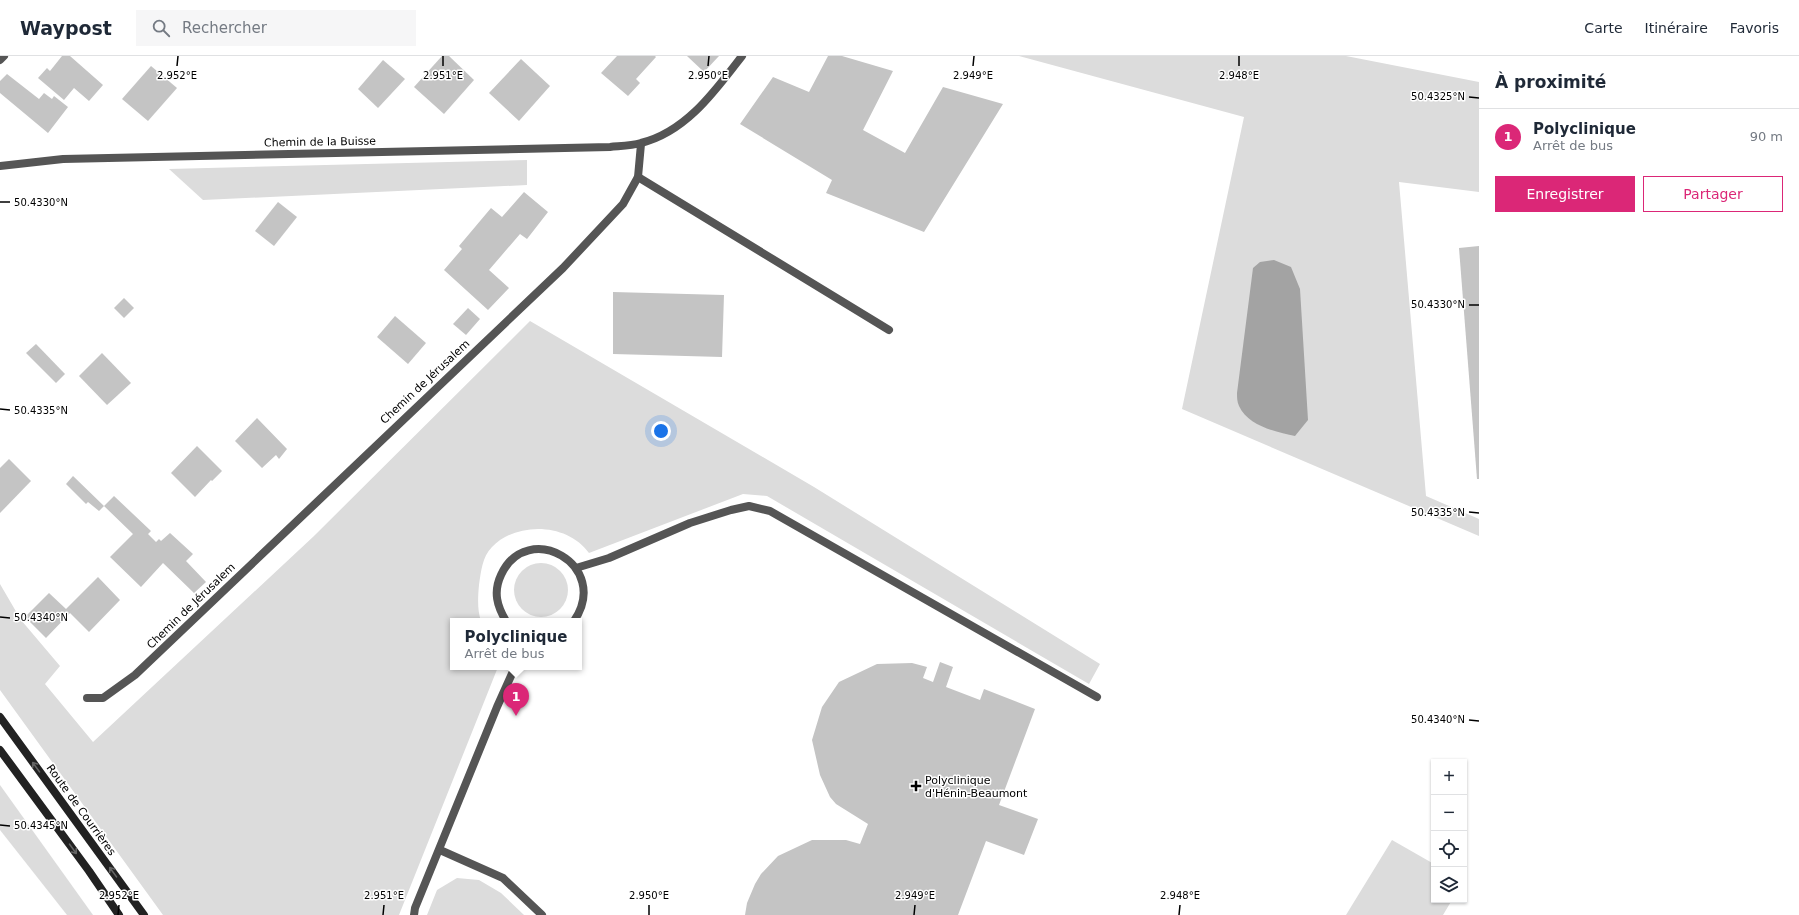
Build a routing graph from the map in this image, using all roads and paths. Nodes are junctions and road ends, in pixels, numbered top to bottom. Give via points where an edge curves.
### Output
1 (4, 56) edge
2 (742, 56) edge
3 (0, 60) edge
4 (641, 144) junction
5 (0, 166) edge
6 (638, 177) junction
7 (889, 330) dead end
8 (576, 568) junction
9 (504, 618) edge
10 (576, 618) edge
11 (514, 670) edge
12 (1097, 697) dead end
13 (87, 698) dead end
14 (0, 717) edge
15 (0, 750) edge
16 (440, 850) junction
17 (119, 915) edge
18 (144, 915) edge
19 (414, 915) edge
20 (542, 915) edge

1 - 3 street
2 - 4 street via 690,118 662,136
4 - 5 street, Chemin de la Buisse via 63,159
4 - 6 street, Chemin de Jérusalem
6 - 7 street
6 - 13 street, Chemin de Jérusalem via 622,204 563,268 135,675 103,698
8 - 9 street via 554,551 526,551 513,558 504,568 498,581 496,595
8 - 10 street via 583,582 584,596 581,611
8 - 12 street via 609,558 690,523 750,506 770,511
11 - 16 street
18 -> 14 main road, Route de Courrières
15 -> 17 main road
16 - 19 street
16 - 20 street via 503,878

